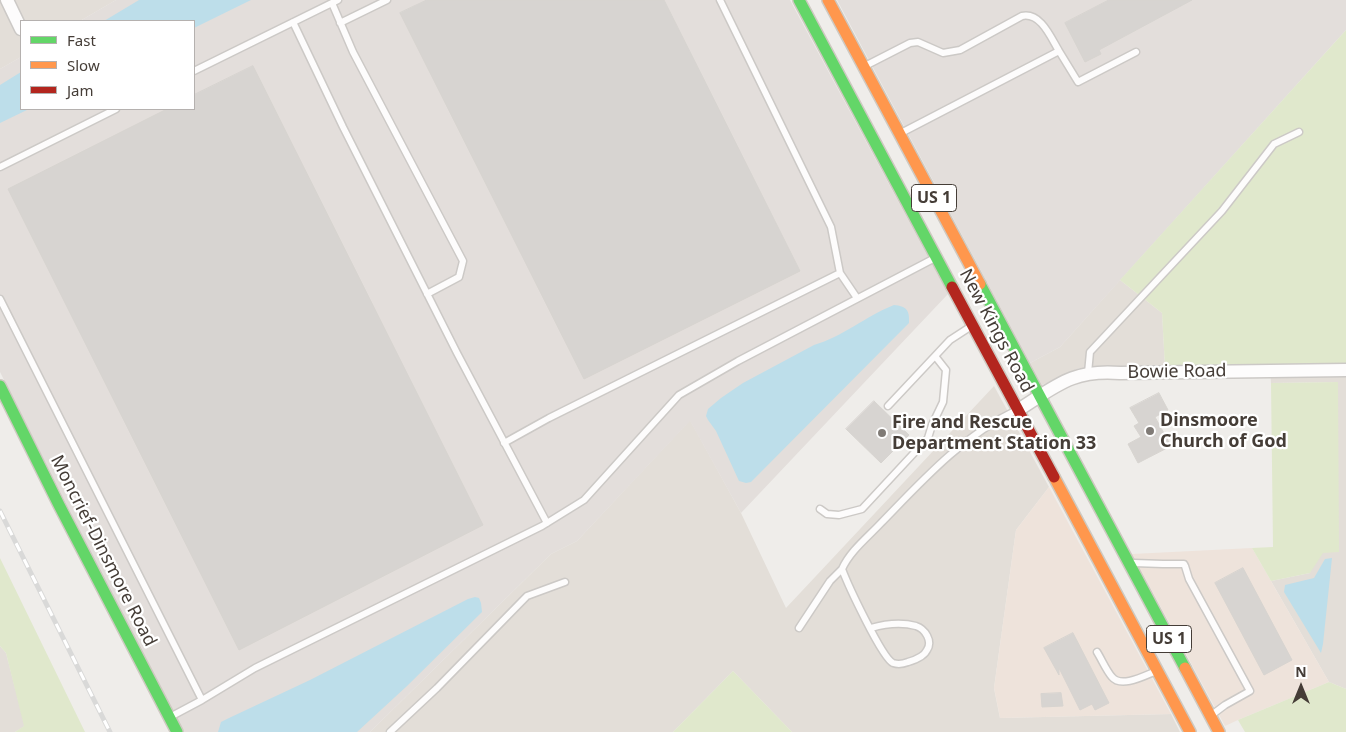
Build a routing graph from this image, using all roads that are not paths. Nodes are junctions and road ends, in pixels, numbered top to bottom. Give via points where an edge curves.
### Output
1 (7, 0) edge
2 (387, 0) edge
3 (720, 0) edge
4 (800, 0) edge
5 (828, 0) edge
6 (335, 2) edge
7 (293, 22) junction
8 (340, 23) junction
9 (20, 28) edge
10 (1059, 51) junction
11 (1136, 52) dead end
12 (864, 67) junction
13 (195, 71) edge
14 (114, 110) edge
15 (1299, 132) dead end
16 (900, 134) junction
17 (0, 167) edge
18 (937, 257) junction
19 (840, 273) junction
20 (428, 294) junction
21 (857, 298) junction
22 (0, 299) edge
23 (983, 317) junction
24 (935, 356) junction
25 (1346, 370) edge
26 (1088, 374) junction
27 (0, 386) edge
28 (1039, 396) junction
29 (888, 406) dead end
30 (1018, 410) junction
31 (504, 443) junction
32 (820, 509) dead end
33 (546, 523) junction
34 (1128, 563) junction
35 (842, 569) junction
36 (565, 582) dead end
37 (798, 628) dead end
38 (871, 628) junction
39 (1097, 652) dead end
40 (1158, 671) junction
41 (202, 700) junction
42 (169, 717) junction
43 (1198, 724) edge
44 (177, 732) edge
45 (390, 732) edge
46 (1219, 732) edge

1 - 9 street
2 - 8 lane
3 - 19 lane via 831,227
4 - 18 main road, New Kings Road / US 1
5 - 12 main road, New Kings Road / US 1
6 - 7 lane
6 - 8 lane
7 - 13 lane
7 - 20 lane
8 - 20 lane via 464,260 459,277
10 - 11 lane via 1078,82
10 - 12 lane via 1037,18 1028,15 960,50 943,53 918,42 910,43
10 - 16 lane
12 - 16 main road, New Kings Road / US 1
14 - 17 lane
15 - 26 lane via 1274,144 1222,211 1090,352
16 - 23 main road, New Kings Road / US 1
18 - 21 lane
18 - 23 main road, New Kings Road / US 1
19 - 21 lane
19 - 31 lane
20 - 31 lane
21 - 33 lane via 679,395 584,500
22 - 41 lane
23 - 24 lane via 950,340
23 - 28 main road, New Kings Road / US 1
23 - 30 main road, New Kings Road / US 1
24 - 29 lane
24 - 32 lane via 946,370 943,402 928,438 862,509 839,515 827,514
25 - 26 street, Bowie Road
26 - 28 street, Bowie Road via 1064,380
27 - 42 main road, Moncrief-Dinsmore Road
28 - 30 street, Bowie Road
28 - 34 main road, New Kings Road / US 1
30 - 35 lane via 977,434 943,461 864,541
30 - 40 main road, New Kings Road / US 1
31 - 33 lane
33 - 41 lane via 255,668
34 - 43 main road, New Kings Road / US 1
34 - 43 lane via 1186,566 1189,579 1250,691
35 - 37 lane
35 - 38 lane
36 - 45 lane via 527,596
38 - 38 lane via 893,663 902,664 919,658 928,650 927,634 918,626 887,624
39 - 40 lane via 1113,679 1121,682
40 - 43 main road, New Kings Road / US 1
41 - 42 lane
42 - 44 main road, Moncrief-Dinsmore Road
43 - 46 main road, New Kings Road / US 1

